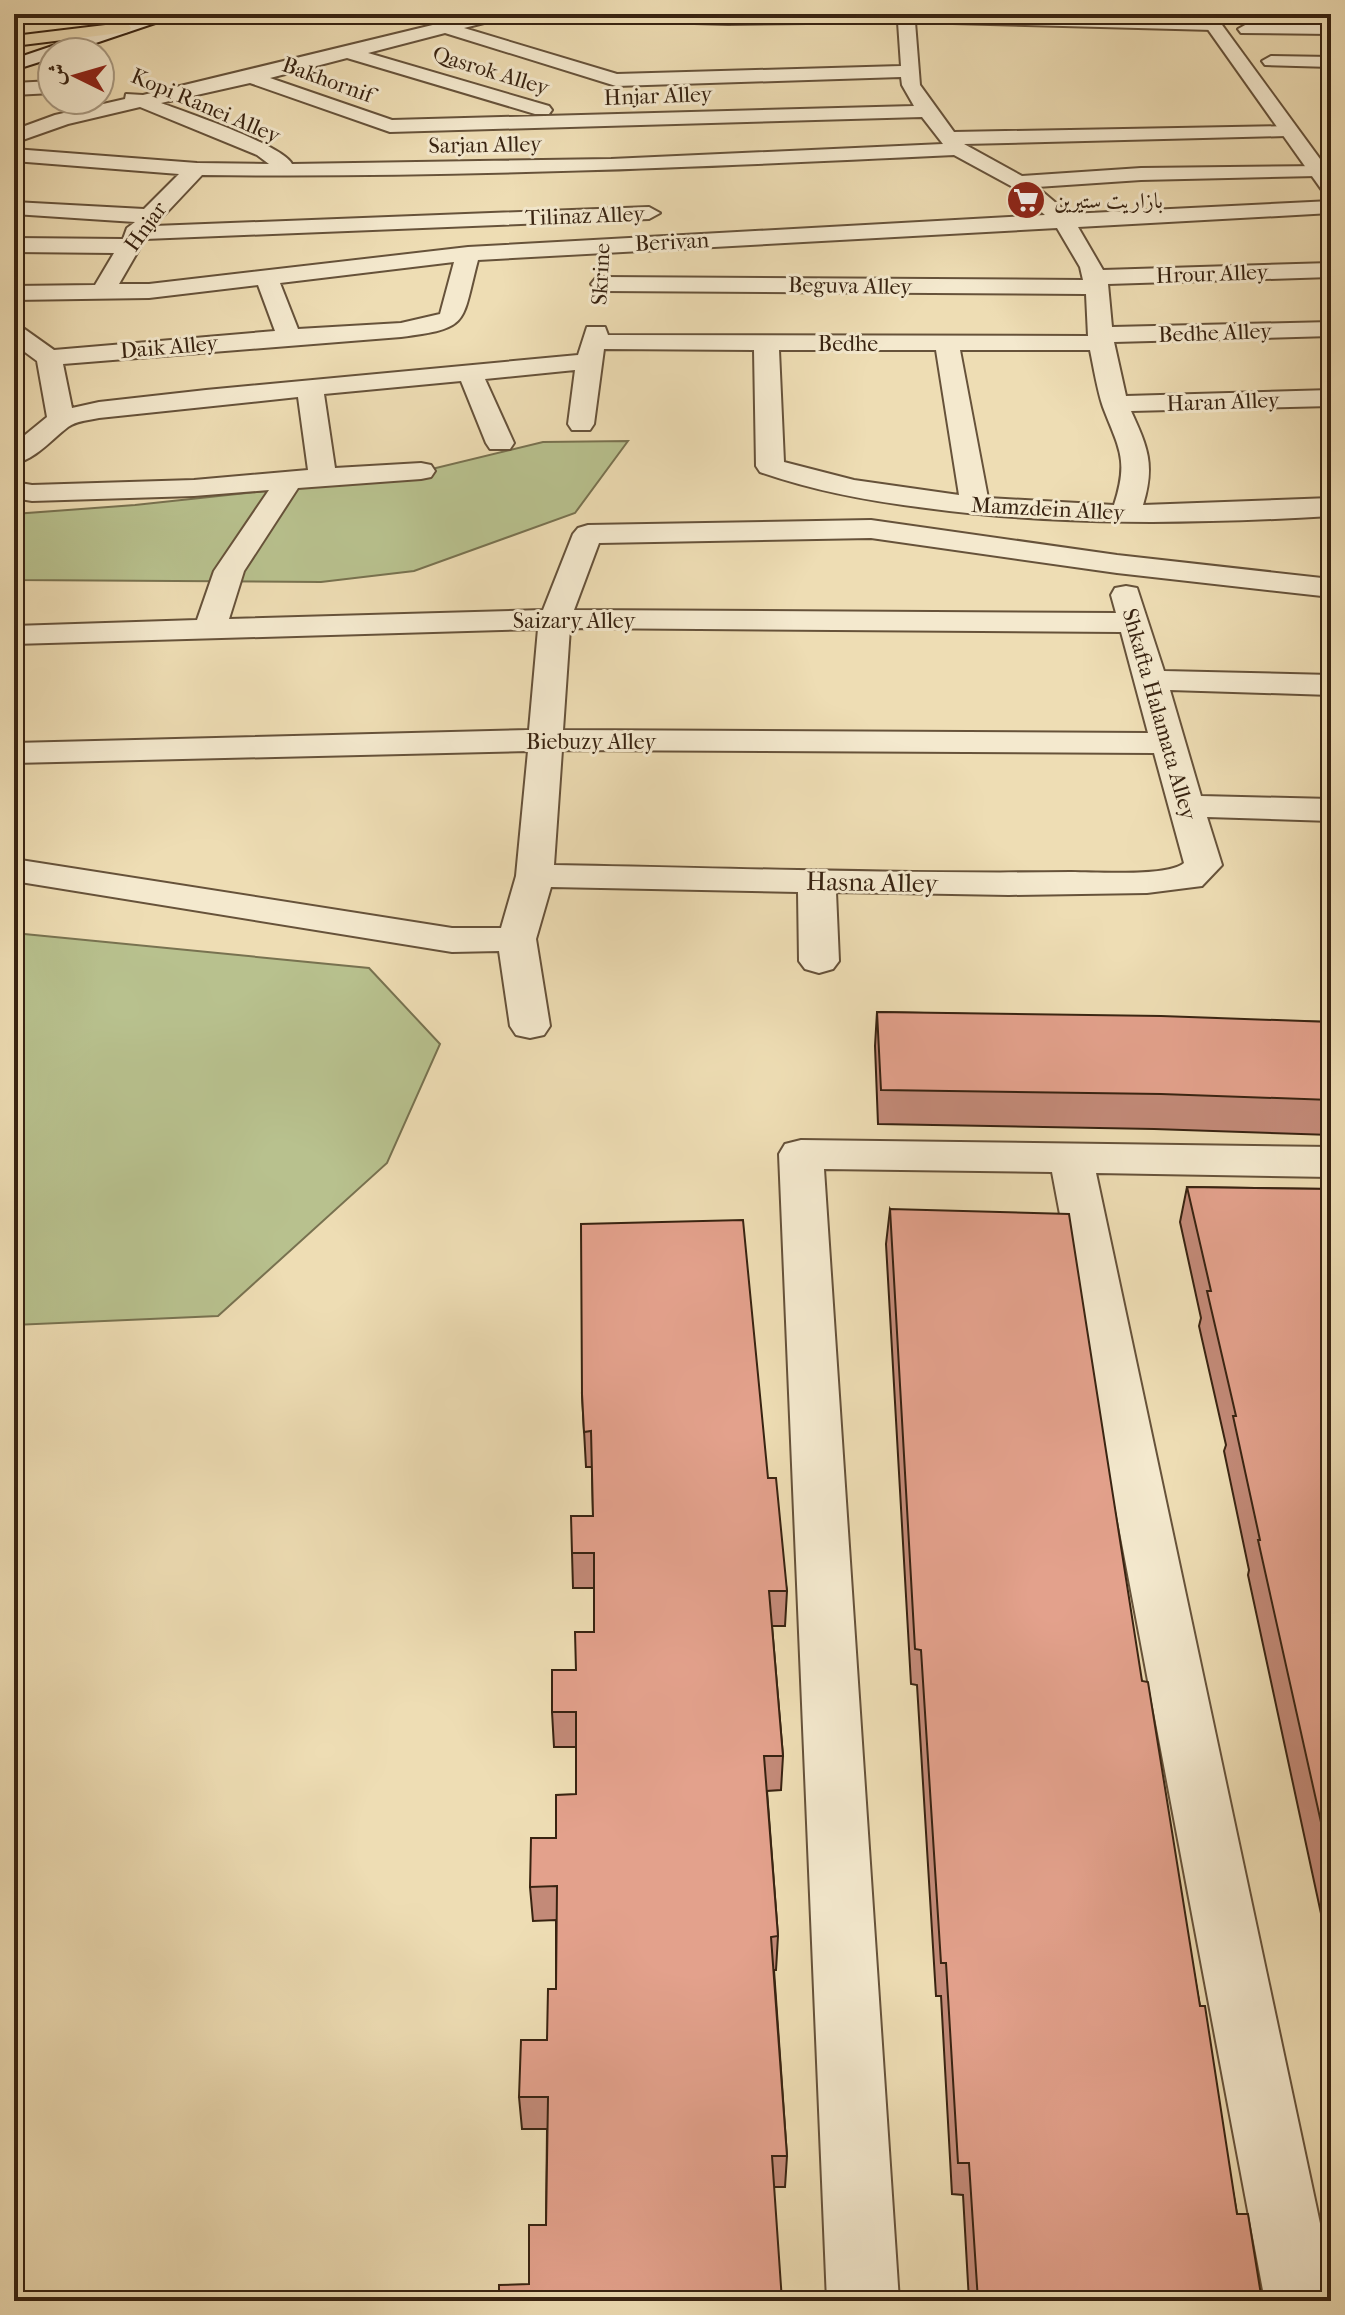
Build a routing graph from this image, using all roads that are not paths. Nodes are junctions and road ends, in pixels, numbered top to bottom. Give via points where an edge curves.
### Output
1 (92, 14) edge
2 (164, 14) edge
3 (498, 14) edge
4 (558, 14) edge
5 (1234, 14) edge
6 (728, 16) edge
7 (1070, 17) edge
8 (1209, 20) edge
9 (122, 28) junction
10 (447, 28) junction
11 (1247, 29) junction
12 (1331, 29) edge
13 (900, 30) junction
14 (99, 36) edge
15 (14, 41) edge
16 (36, 45) edge
17 (345, 51) junction
18 (36, 57) edge
19 (1271, 61) junction
20 (1331, 62) edge
21 (14, 65) edge
22 (616, 70) junction
23 (912, 71) junction
24 (251, 77) junction
25 (1288, 84) dead end
26 (36, 88) edge
27 (14, 89) edge
28 (116, 93) edge
29 (143, 100) junction
30 (927, 111) junction
31 (604, 120) junction
32 (578, 121) junction
33 (390, 126) joint
34 (1286, 130) junction
35 (14, 137) edge
36 (953, 143) junction
37 (14, 155) edge
38 (611, 165) junction
39 (197, 169) junction
40 (291, 169) junction
41 (1317, 170) junction
42 (1190, 173) junction
43 (1331, 189) edge
44 (1019, 191) junction
45 (1331, 207) edge
46 (14, 208) edge
47 (676, 211) dead end
48 (1227, 212) junction
49 (599, 215) junction
50 (1063, 220) junction
51 (137, 232) junction
52 (14, 245) edge
53 (605, 245) junction
54 (468, 254) junction
55 (1331, 270) edge
56 (267, 278) junction
57 (1095, 282) junction
58 (603, 284) junction
59 (103, 292) junction
60 (18, 299) edge
61 (1331, 329) edge
62 (14, 333) edge
63 (289, 337) junction
64 (1100, 339) junction
65 (766, 343) junction
66 (947, 344) junction
67 (592, 351) junction
68 (49, 358) junction
69 (470, 373) junction
70 (310, 388) junction
71 (1331, 398) edge
72 (1115, 404) junction
73 (61, 419) junction
74 (581, 424) dead end
75 (500, 443) dead end
76 (14, 456) edge
77 (421, 471) dead end
78 (323, 477) junction
79 (282, 479) junction
80 (14, 490) edge
81 (975, 506) junction
82 (1331, 507) edge
83 (1126, 513) junction
84 (1117, 564) junction
85 (1331, 588) edge
86 (555, 619) junction
87 (1134, 623) junction
88 (210, 629) junction
89 (14, 635) edge
90 (1151, 680) junction
91 (1331, 685) edge
92 (544, 740) junction
93 (1168, 743) junction
94 (14, 753) edge
95 (1187, 806) junction
96 (1331, 810) edge
97 (1203, 865) joint
98 (14, 870) edge
99 (535, 876) junction
100 (817, 881) junction
101 (517, 939) junction
102 (819, 961) dead end
103 (530, 1026) dead end
104 (1071, 1158) junction
105 (1331, 1162) edge
106 (863, 2301) edge
107 (1301, 2301) edge

1 - 15 highway
2 - 9 street
3 - 10 street
4 - 6 street via 619,23
5 - 11 street
6 - 13 street
7 - 8 street
7 - 13 street
8 - 34 street
9 - 14 street
9 - 15 highway
10 - 17 street
10 - 22 street
11 - 12 street
11 - 19 street
13 - 23 street via 910,48
15 - 16 highway
17 - 24 street
17 - 32 street, Qasrok Alley
18 - 21 street
19 - 20 street
19 - 25 street
22 - 23 street
22 - 31 street, Skrine
23 - 30 street via 911,85
24 - 29 street
24 - 33 street, Bakhornif
26 - 27 street
28 - 29 street, Kopi Ranei Alley
29 - 35 street via 62,119
29 - 40 street, Kopi Ranei Alley via 264,151
30 - 31 street, Hnjar Alley
30 - 36 street
31 - 32 street, Hnjar Alley
31 - 38 street, Skrine
32 - 33 street, Hnjar Alley
34 - 36 street, Sarjan Alley
34 - 41 street
36 - 38 street, Sarjan Alley
36 - 44 street
37 - 39 street, Sarjan Alley
38 - 40 street, Sarjan Alley
38 - 49 street, Skrine
39 - 40 street, Sarjan Alley
39 - 51 street, Hnjar via 168,193
41 - 42 street
41 - 43 street
42 - 44 street
42 - 48 street
44 - 50 street
45 - 48 street, Berivan
46 - 51 street
47 - 49 street, Tilinaz Alley
48 - 50 street, Berivan
49 - 51 street, Tilinaz Alley
49 - 53 street, Skrine
50 - 53 street, Berivan
50 - 57 street
51 - 52 street
51 - 59 street, Hnjar
53 - 54 street, Berivan
53 - 58 street, Skrine
54 - 56 street, Berivan
54 - 63 street, Daik Alley via 445,324
55 - 57 street, Hrour Alley
56 - 59 street, Berivan
56 - 63 street
57 - 58 street, Beguva Alley
57 - 64 street
58 - 67 street, Skrine
59 - 60 street, Berivan
61 - 64 street, Bedhe Alley
62 - 68 street
63 - 68 street, Daik Alley
64 - 66 street, Bedhe
64 - 72 street
65 - 66 street, Bedhe
65 - 67 street, Bedhe
65 - 81 street, Mamzdein Alley via 770,466 849,488
66 - 81 street
67 - 69 street, Bedhe
67 - 74 street, Skrine
68 - 73 street
69 - 70 street, Bedhe
69 - 75 street
70 - 73 street, Bedhe via 99,410
70 - 78 street
71 - 72 street, Haran Alley
72 - 83 street via 1134,448 1137,478
73 - 76 street
77 - 78 street
78 - 79 street
79 - 80 street via 194,488
79 - 88 street via 284,488 229,571
81 - 83 street, Mamzdein Alley
82 - 83 street, Mamzdein Alley
84 - 85 street
84 - 86 street via 871,529 588,534
84 - 87 street, Shkafta Halamata Alley
86 - 87 street, Saizary Alley
86 - 88 street, Saizary Alley
86 - 92 street
87 - 90 street, Shkafta Halamata Alley
88 - 89 street, Saizary Alley
90 - 91 street
90 - 93 street, Shkafta Halamata Alley
92 - 93 street, Biebuzy Alley
92 - 94 street, Biebuzy Alley
92 - 99 street
93 - 95 street, Shkafta Halamata Alley
95 - 96 street
95 - 97 street, Shkafta Halamata Alley
97 - 100 street, Hasna Alley via 1189,878 1147,882
98 - 101 street via 452,940
99 - 100 street, Hasna Alley
99 - 101 street
100 - 102 street
101 - 103 street
104 - 105 street
104 - 106 street via 801,1154
104 - 107 street

